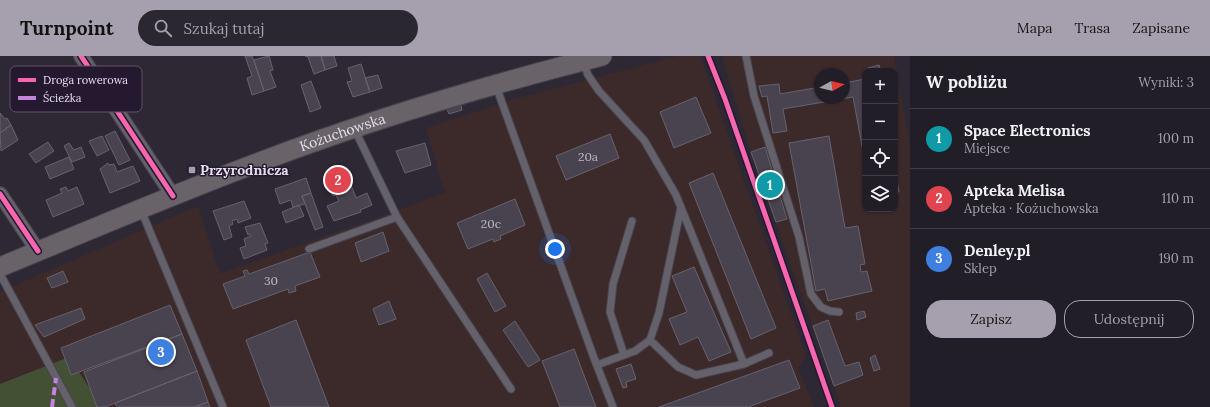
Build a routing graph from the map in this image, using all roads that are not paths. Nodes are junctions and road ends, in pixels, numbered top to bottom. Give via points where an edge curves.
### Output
1 (81, 56) edge
2 (746, 56) edge
3 (590, 58) edge
4 (88, 66) edge
5 (495, 84) junction
6 (118, 112) edge
7 (354, 128) junction
8 (0, 194) edge
9 (173, 196) junction
10 (681, 207) junction
11 (141, 209) junction
12 (397, 217) junction
13 (632, 220) dead end
14 (309, 249) dead end
15 (38, 252) junction
16 (0, 267) edge
17 (0, 274) edge
18 (839, 312) dead end
19 (650, 340) junction
20 (769, 353) dead end
21 (624, 355) junction
22 (744, 364) junction
23 (597, 365) junction
24 (511, 388) dead end
25 (72, 407) edge
26 (222, 407) edge
27 (613, 407) edge

1 - 4 street
2 - 18 lane via 754,96 799,237 810,294 821,307
3 - 5 main road, Kożuchowska
3 - 10 lane via 588,75 599,91 644,140
5 - 7 main road, Kożuchowska
5 - 23 lane
6 - 9 street
7 - 9 main road, Kożuchowska
7 - 12 lane
8 - 15 street
9 - 11 main road, Kożuchowska
10 - 19 lane via 659,313
10 - 22 lane
11 - 15 main road, Kożuchowska
11 - 26 lane
12 - 14 lane
12 - 24 lane
13 - 21 lane via 613,284 610,312
15 - 16 main road, Kożuchowska
17 - 25 lane
19 - 21 lane via 635,351
19 - 22 lane via 678,367 696,374
20 - 22 lane
21 - 23 lane
23 - 27 lane

